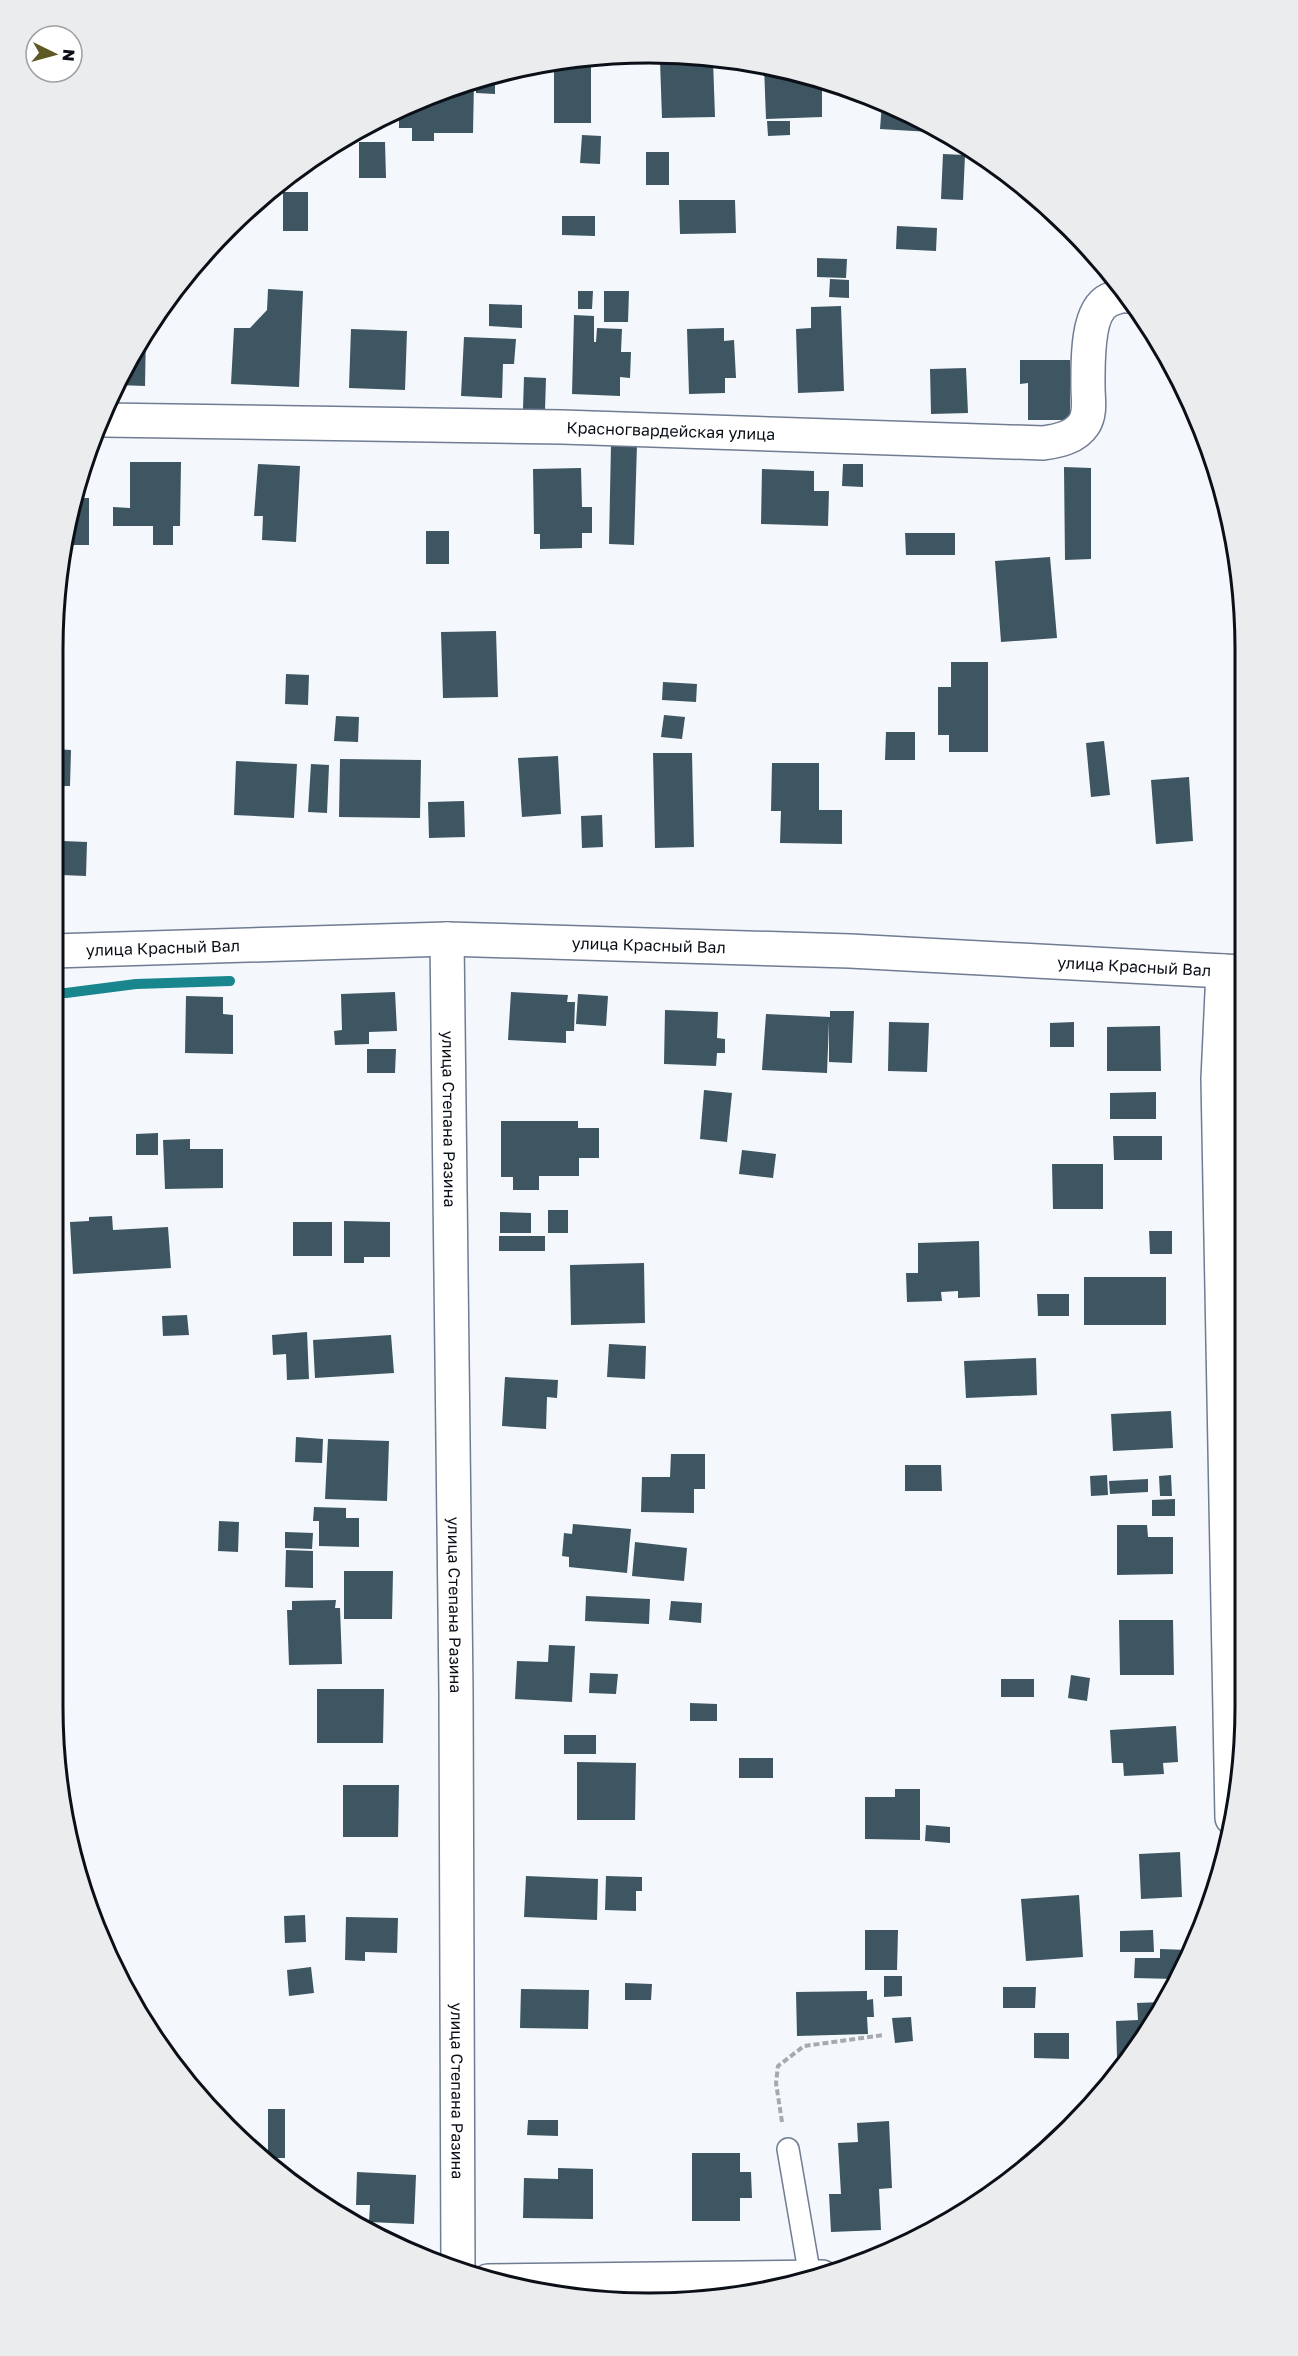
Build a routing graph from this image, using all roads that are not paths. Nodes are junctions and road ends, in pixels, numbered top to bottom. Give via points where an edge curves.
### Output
1 (1117, 297) edge
2 (110, 420) edge
3 (447, 939) junction
4 (63, 951) edge
5 (1232, 971) edge
6 (1231, 1772) edge
7 (788, 2149) road end
8 (458, 2261) edge
9 (814, 2269) edge
10 (782, 2277) edge
11 (529, 2281) edge

1 - 2 street, Красногвардейская улица via 1103,303 1093,322 1088,410 1083,425 1063,440 1042,443 562,427
3 - 4 street, улица Красный Вал
3 - 5 street, улица Красный Вал via 850,951
3 - 8 street, улица Степана Разина
5 - 6 street via 1218,1079
7 - 9 lane
10 - 11 street

